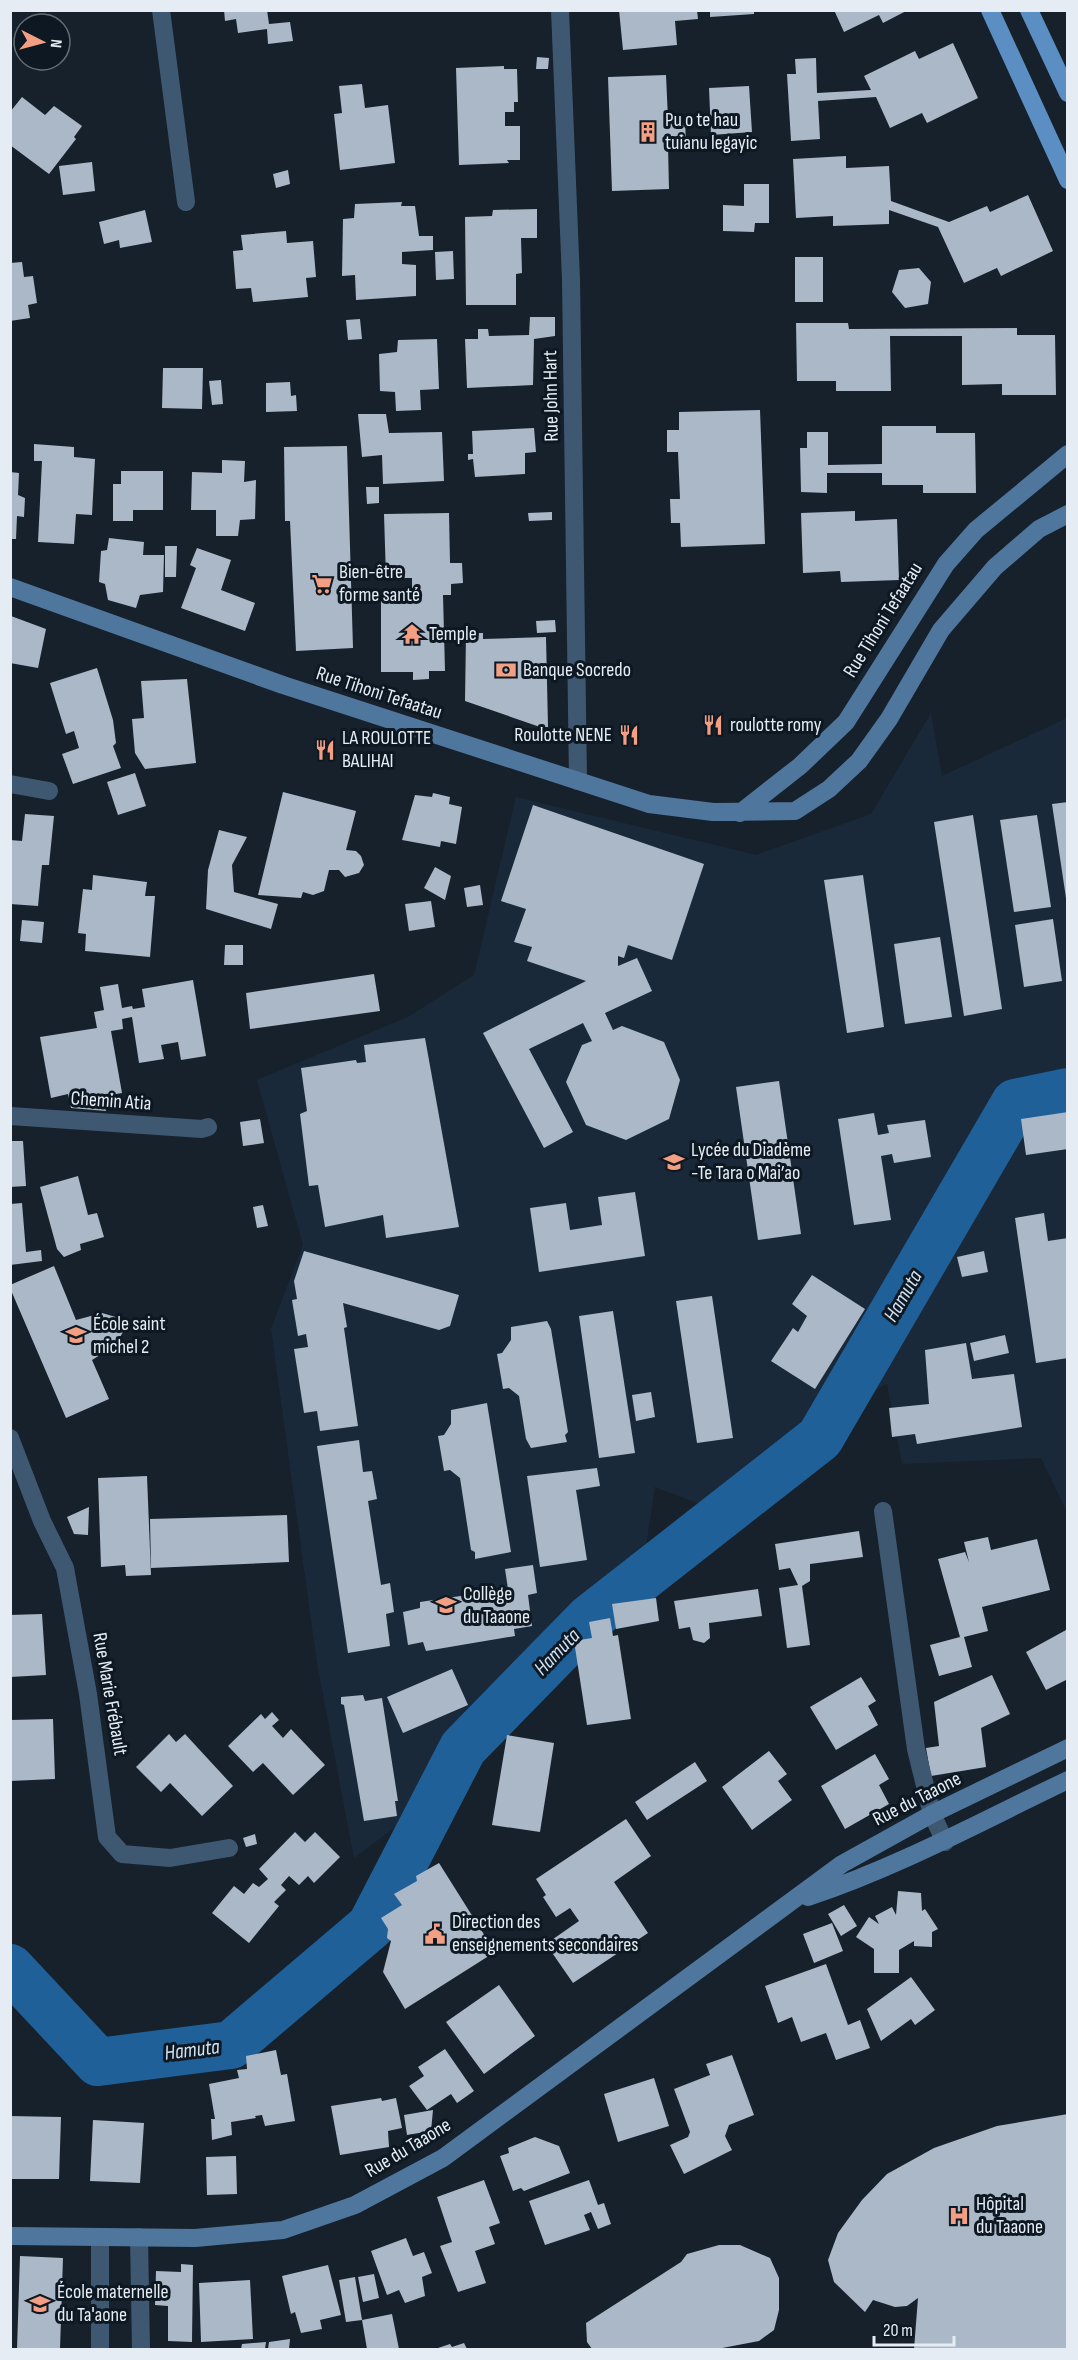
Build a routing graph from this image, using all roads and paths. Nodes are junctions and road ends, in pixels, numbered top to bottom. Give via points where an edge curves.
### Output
1 (161, 10) edge
2 (560, 10) edge
3 (990, 10) edge
4 (1029, 10) edge
5 (1068, 93) edge
6 (1068, 180) edge
7 (186, 202) dead end
8 (1068, 454) edge
9 (1068, 514) edge
10 (10, 587) edge
11 (578, 781) junction
12 (10, 784) edge
13 (49, 791) dead end
14 (740, 813) junction
15 (10, 1116) edge
16 (208, 1127) dead end
17 (10, 1438) edge
18 (883, 1511) dead end
19 (1068, 1748) edge
20 (1068, 1780) edge
21 (932, 1814) junction
22 (945, 1842) junction
23 (229, 1848) dead end
24 (795, 1901) junction
25 (10, 2236) edge
26 (100, 2237) junction
27 (139, 2237) junction
28 (100, 2349) edge
29 (141, 2349) edge

1 - 7 street
2 - 11 street, Rue John Hart via 571,280
3 - 6 main road
4 - 5 main road
8 - 14 main road, Rue Tihoni Tefaatau via 976,530 946,564 846,722 800,766
9 - 14 main road, Rue Tihoni Tefaatau via 1039,529 995,567 941,630 890,719 859,761 829,789 795,811
10 - 11 main road, Rue Tihoni Tefaatau via 283,685
11 - 14 main road, Rue Tihoni Tefaatau via 649,804
12 - 13 street
15 - 16 street, Chemin Atia via 202,1130
17 - 23 street, Rue Marie Frébault via 64,1568 88,1694 107,1837 122,1854 170,1858
18 - 21 street via 916,1749
19 - 21 main road, Rue du Taaone
20 - 22 main road, Rue du Taaone
21 - 22 street
21 - 24 main road, Rue du Taaone via 842,1864
22 - 24 main road, Rue du Taaone via 845,1885
24 - 27 main road, Rue du Taaone via 443,2158 355,2205 283,2230 195,2238
25 - 26 main road, Rue du Taaone
26 - 27 main road, Rue du Taaone
26 - 28 street
27 - 29 street

